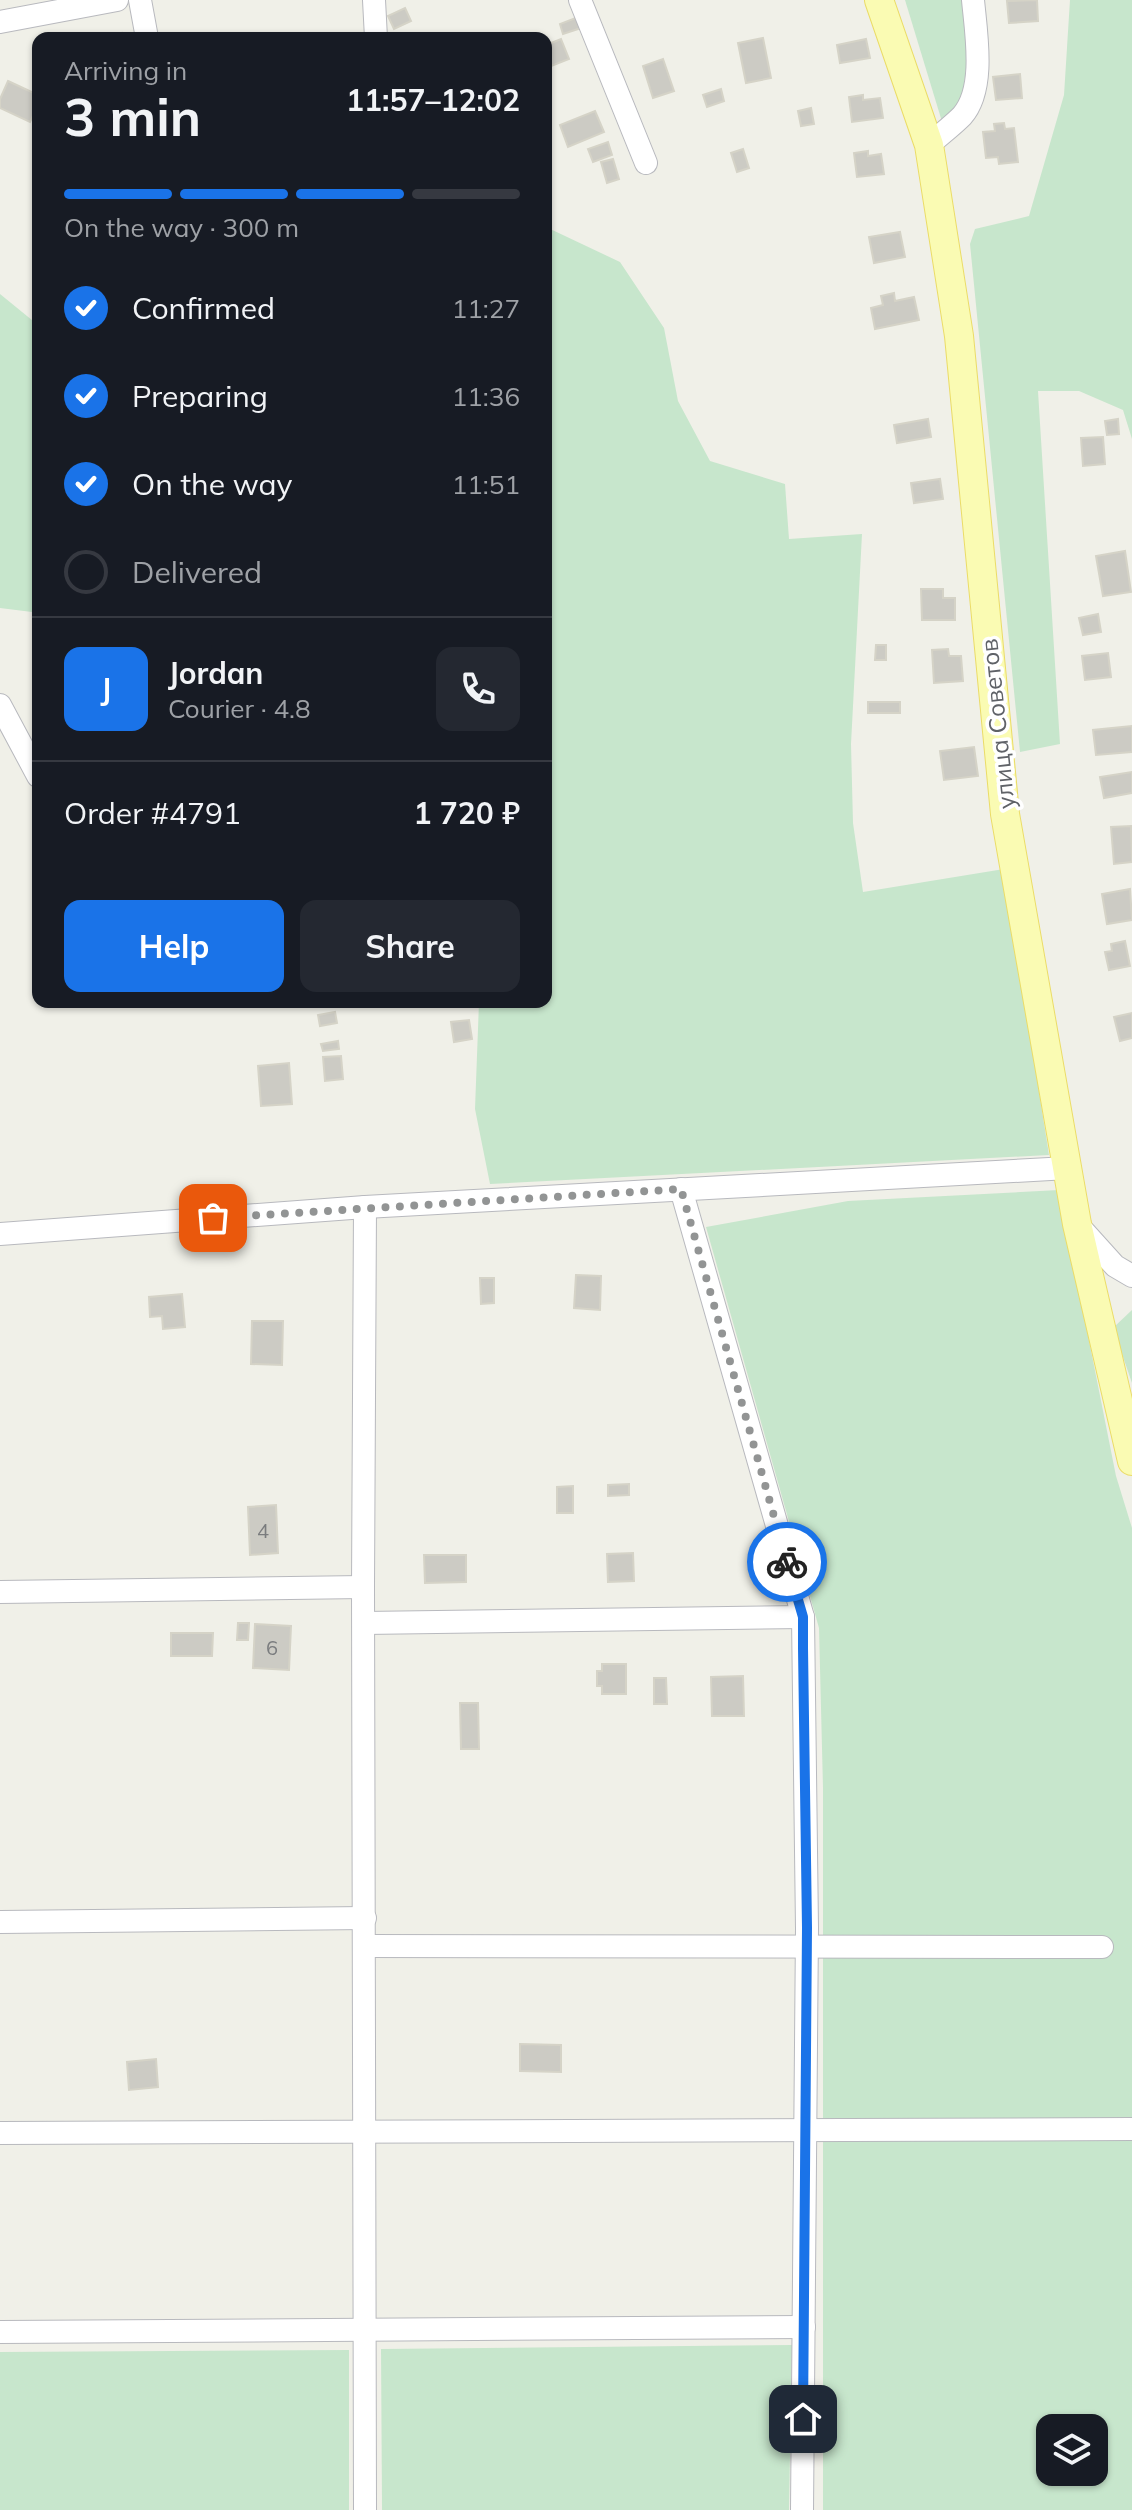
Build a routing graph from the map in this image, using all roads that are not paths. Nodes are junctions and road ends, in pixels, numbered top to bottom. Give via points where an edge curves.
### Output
1 (117, 0) edge
2 (140, 0) edge
3 (580, 0) edge
4 (879, 0) edge
5 (973, 0) edge
6 (378, 1) edge
7 (0, 22) edge
8 (146, 32) edge
9 (376, 32) edge
10 (929, 145) junction
11 (646, 163) dead end
12 (0, 705) edge
13 (32, 765) edge
14 (1068, 1168) junction
15 (681, 1189) junction
16 (365, 1207) junction
17 (1077, 1224) junction
18 (0, 1234) edge
19 (1132, 1276) edge
20 (1132, 1461) edge
21 (363, 1587) junction
22 (0, 1592) edge
23 (803, 1617) junction
24 (364, 1623) junction
25 (365, 1918) junction
26 (0, 1922) edge
27 (365, 1946) junction
28 (807, 1947) junction
29 (1102, 1947) dead end
30 (1132, 2129) edge
31 (806, 2130) junction
32 (365, 2132) junction
33 (0, 2133) edge
34 (804, 2327) junction
35 (365, 2330) junction
36 (0, 2332) edge
37 (365, 2510) edge
38 (802, 2510) edge

1 - 7 street
2 - 8 street
3 - 11 street
4 - 10 main road, улица Советов
5 - 10 street via 978,55 974,94 964,114
6 - 9 street
10 - 14 main road, улица Советов via 959,336 1005,814
12 - 13 street
14 - 15 street
14 - 17 main road, улица Советов
15 - 16 street
15 - 23 street
16 - 18 street
16 - 21 street
17 - 19 street via 1115,1266
17 - 20 main road, улица Советов
21 - 22 street
21 - 24 street
23 - 24 street
23 - 28 street
24 - 25 street
25 - 26 street
25 - 27 street
27 - 28 street
27 - 32 street
28 - 29 street
28 - 31 street
30 - 31 street
31 - 32 street
31 - 34 street
32 - 33 street
32 - 35 street
34 - 35 street
34 - 38 street
35 - 36 street
35 - 37 street

